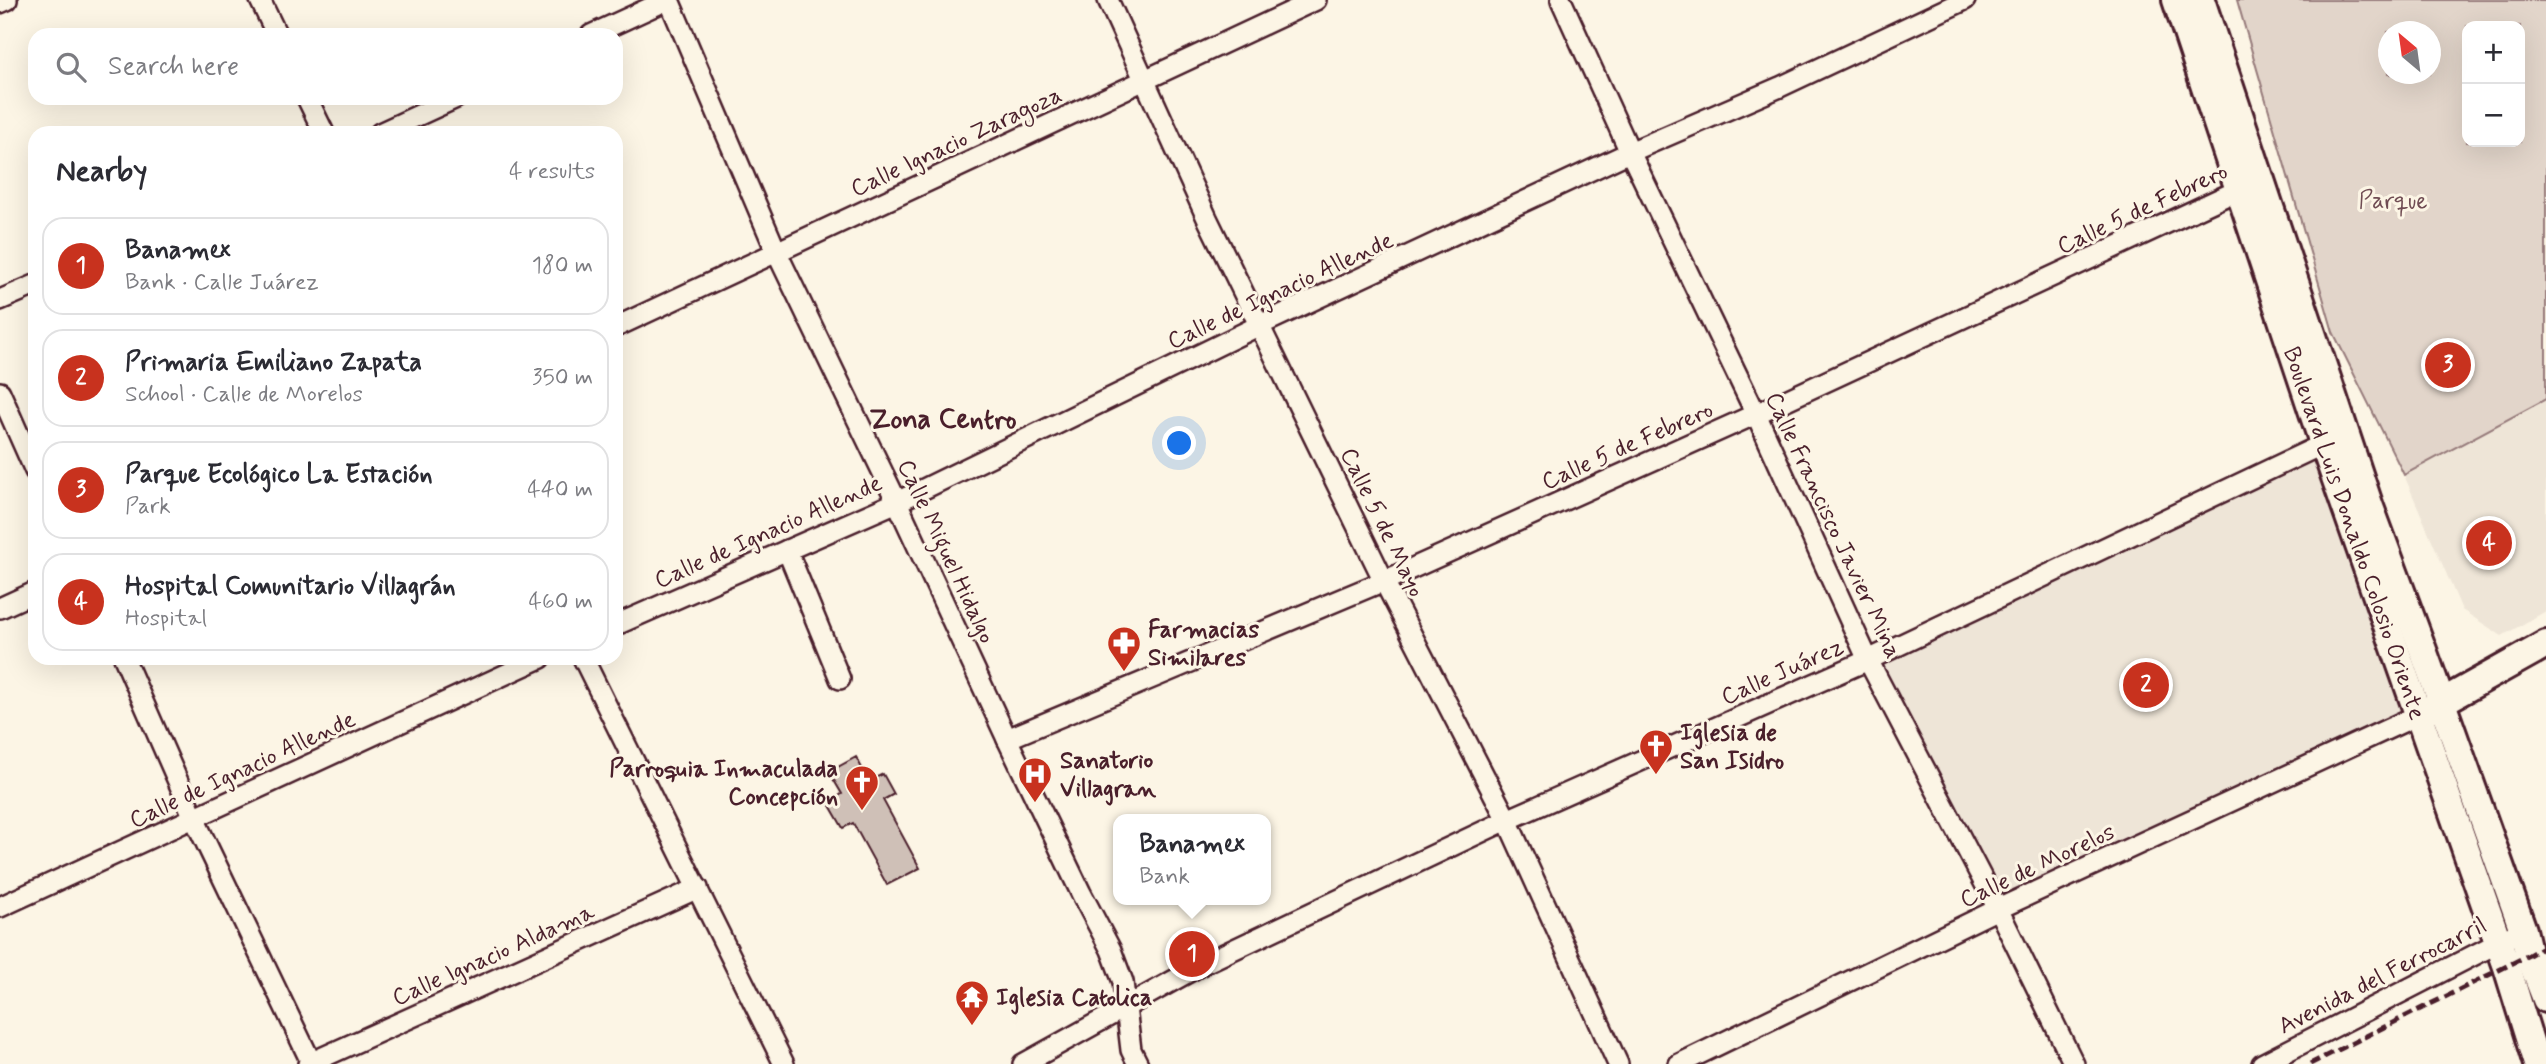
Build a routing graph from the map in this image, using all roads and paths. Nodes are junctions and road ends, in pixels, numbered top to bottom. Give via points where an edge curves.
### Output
1 (6, 0) edge
2 (260, 0) edge
3 (668, 0) edge
4 (1108, 0) edge
5 (1316, 0) edge
6 (1561, 0) edge
7 (1965, 0) edge
8 (2176, 0) edge
9 (2201, 0) edge
10 (0, 3) edge
11 (273, 28) edge
12 (606, 28) edge
13 (1143, 80) junction
14 (310, 105) edge
15 (441, 105) edge
16 (321, 126) edge
17 (395, 126) edge
18 (1630, 152) junction
19 (2249, 185) junction
20 (776, 251) junction
21 (28, 288) edge
22 (0, 300) edge
23 (623, 324) edge
24 (1260, 325) junction
25 (0, 392) edge
26 (1756, 414) junction
27 (2334, 439) junction
28 (28, 455) edge
29 (897, 502) junction
30 (787, 550) junction
31 (1384, 581) junction
32 (28, 595) edge
33 (0, 608) edge
34 (623, 622) edge
35 (2546, 644) edge
36 (1868, 660) junction
37 (127, 665) edge
38 (526, 665) edge
39 (586, 665) edge
40 (840, 679) dead end
41 (2442, 703) junction
42 (2418, 715) junction
43 (1007, 739) junction
44 (194, 818) junction
45 (1507, 820) junction
46 (698, 888) junction
47 (0, 906) edge
48 (1998, 909) junction
49 (2523, 930) junction
50 (2497, 944) junction
51 (2546, 999) edge
52 (1126, 1008) junction
53 (2539, 1060) edge
54 (310, 1064) edge
55 (784, 1064) edge
56 (1023, 1064) edge
57 (1138, 1064) edge
58 (1618, 1064) edge
59 (1679, 1064) edge
60 (2074, 1064) edge
61 (2262, 1064) edge

1 - 10 street
2 - 11 street
3 - 12 street
3 - 20 street, Calle Miguel Hidalgo
4 - 13 street, Calle 5 de Mayo
5 - 13 street, Calle Ignacio Zaragoza
6 - 18 street, Calle Francisco Javier Mina
7 - 18 street, Calle de Ignacio Allende
8 - 19 main road, Boulevard Luis Donaldo Colosio Oriente
9 - 19 main road, Boulevard Luis Donaldo Colosio Oriente
13 - 20 street, Calle Ignacio Zaragoza
13 - 24 street, Calle 5 de Mayo
14 - 16 street
15 - 17 street
18 - 24 street, Calle de Ignacio Allende
18 - 26 street, Calle Francisco Javier Mina
19 - 26 street, Calle 5 de Febrero
19 - 27 main road, Boulevard Luis Donaldo Colosio Oriente
20 - 23 street, Calle Ignacio Zaragoza
20 - 29 street, Calle Miguel Hidalgo
21 - 22 street
24 - 29 street, Calle de Ignacio Allende
24 - 31 street, Calle 5 de Mayo
25 - 28 street
26 - 31 street, Calle 5 de Febrero
26 - 36 street, Calle Francisco Javier Mina
27 - 36 street, Calle Juárez
27 - 41 main road, Boulevard Luis Donaldo Colosio Oriente
27 - 42 main road, Boulevard Luis Donaldo Colosio Oriente
29 - 30 street, Calle de Ignacio Allende
29 - 43 street, Calle Miguel Hidalgo
30 - 34 street, Calle de Ignacio Allende
30 - 40 street
31 - 43 street, Calle 5 de Febrero
31 - 45 street, Calle 5 de Mayo
32 - 33 street
35 - 41 main road
36 - 45 street, Calle Juárez
36 - 48 street, Calle Francisco Javier Mina
37 - 44 street
38 - 44 street, Calle de Ignacio Allende
39 - 46 street
41 - 42 main road
41 - 49 main road, Boulevard Luis Donaldo Colosio Oriente
42 - 48 street, Calle de Morelos
42 - 50 main road, Boulevard Luis Donaldo Colosio Oriente
43 - 52 street, Calle Miguel Hidalgo via 1111,950
44 - 47 street, Calle de Ignacio Allende
44 - 54 street
45 - 52 street, Calle Juárez via 1205,963
45 - 58 street, Calle 5 de Mayo
46 - 54 street, Calle Ignacio Aldama
46 - 55 street
48 - 59 street, Calle de Morelos
48 - 60 street, Calle Francisco Javier Mina
49 - 50 street, Avenida del Ferrocarril
49 - 51 main road, Boulevard Luis Donaldo Colosio Oriente
50 - 53 main road, Boulevard Luis Donaldo Colosio Oriente
50 - 61 street, Avenida del Ferrocarril
52 - 56 street, Calle Juárez
52 - 57 street, Calle Miguel Hidalgo via 1130,1050

